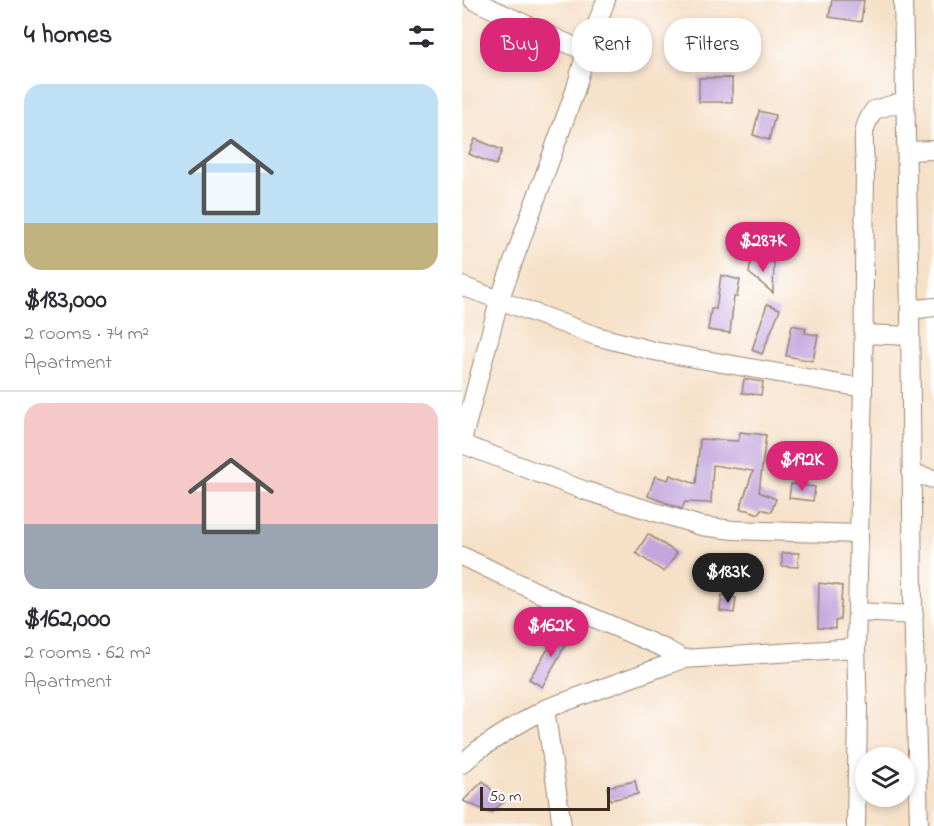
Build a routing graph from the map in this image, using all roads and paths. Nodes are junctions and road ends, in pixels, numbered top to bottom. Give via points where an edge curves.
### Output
1 (472, 0) edge
2 (606, 0) edge
3 (903, 0) edge
4 (599, 18) edge
5 (572, 46) edge
6 (580, 72) edge
7 (905, 101) junction
8 (934, 150) edge
9 (907, 151) junction
10 (462, 286) edge
11 (499, 301) junction
12 (934, 308) edge
13 (910, 310) junction
14 (864, 334) junction
15 (910, 336) junction
16 (863, 388) junction
17 (462, 442) edge
18 (911, 473) junction
19 (934, 479) edge
20 (859, 534) junction
21 (462, 556) edge
22 (857, 612) junction
23 (914, 615) junction
24 (856, 648) junction
25 (684, 659) junction
26 (545, 709) junction
27 (462, 764) edge
28 (562, 826) edge
29 (856, 826) edge
30 (919, 826) edge

1 - 5 street
2 - 4 street
3 - 7 street
6 - 11 street
7 - 9 street
7 - 14 street via 874,110 864,130
8 - 9 street
9 - 13 street
10 - 11 street
11 - 16 street via 596,336 654,351
11 - 17 street
12 - 13 street
13 - 15 street
14 - 15 street
14 - 16 street
15 - 18 street
16 - 20 street
17 - 20 street via 583,490 700,526
18 - 19 street
18 - 23 street
20 - 22 street
21 - 25 street
22 - 23 street
22 - 24 street
23 - 30 street
24 - 25 street
24 - 29 street
25 - 26 street
26 - 27 street
26 - 28 street

